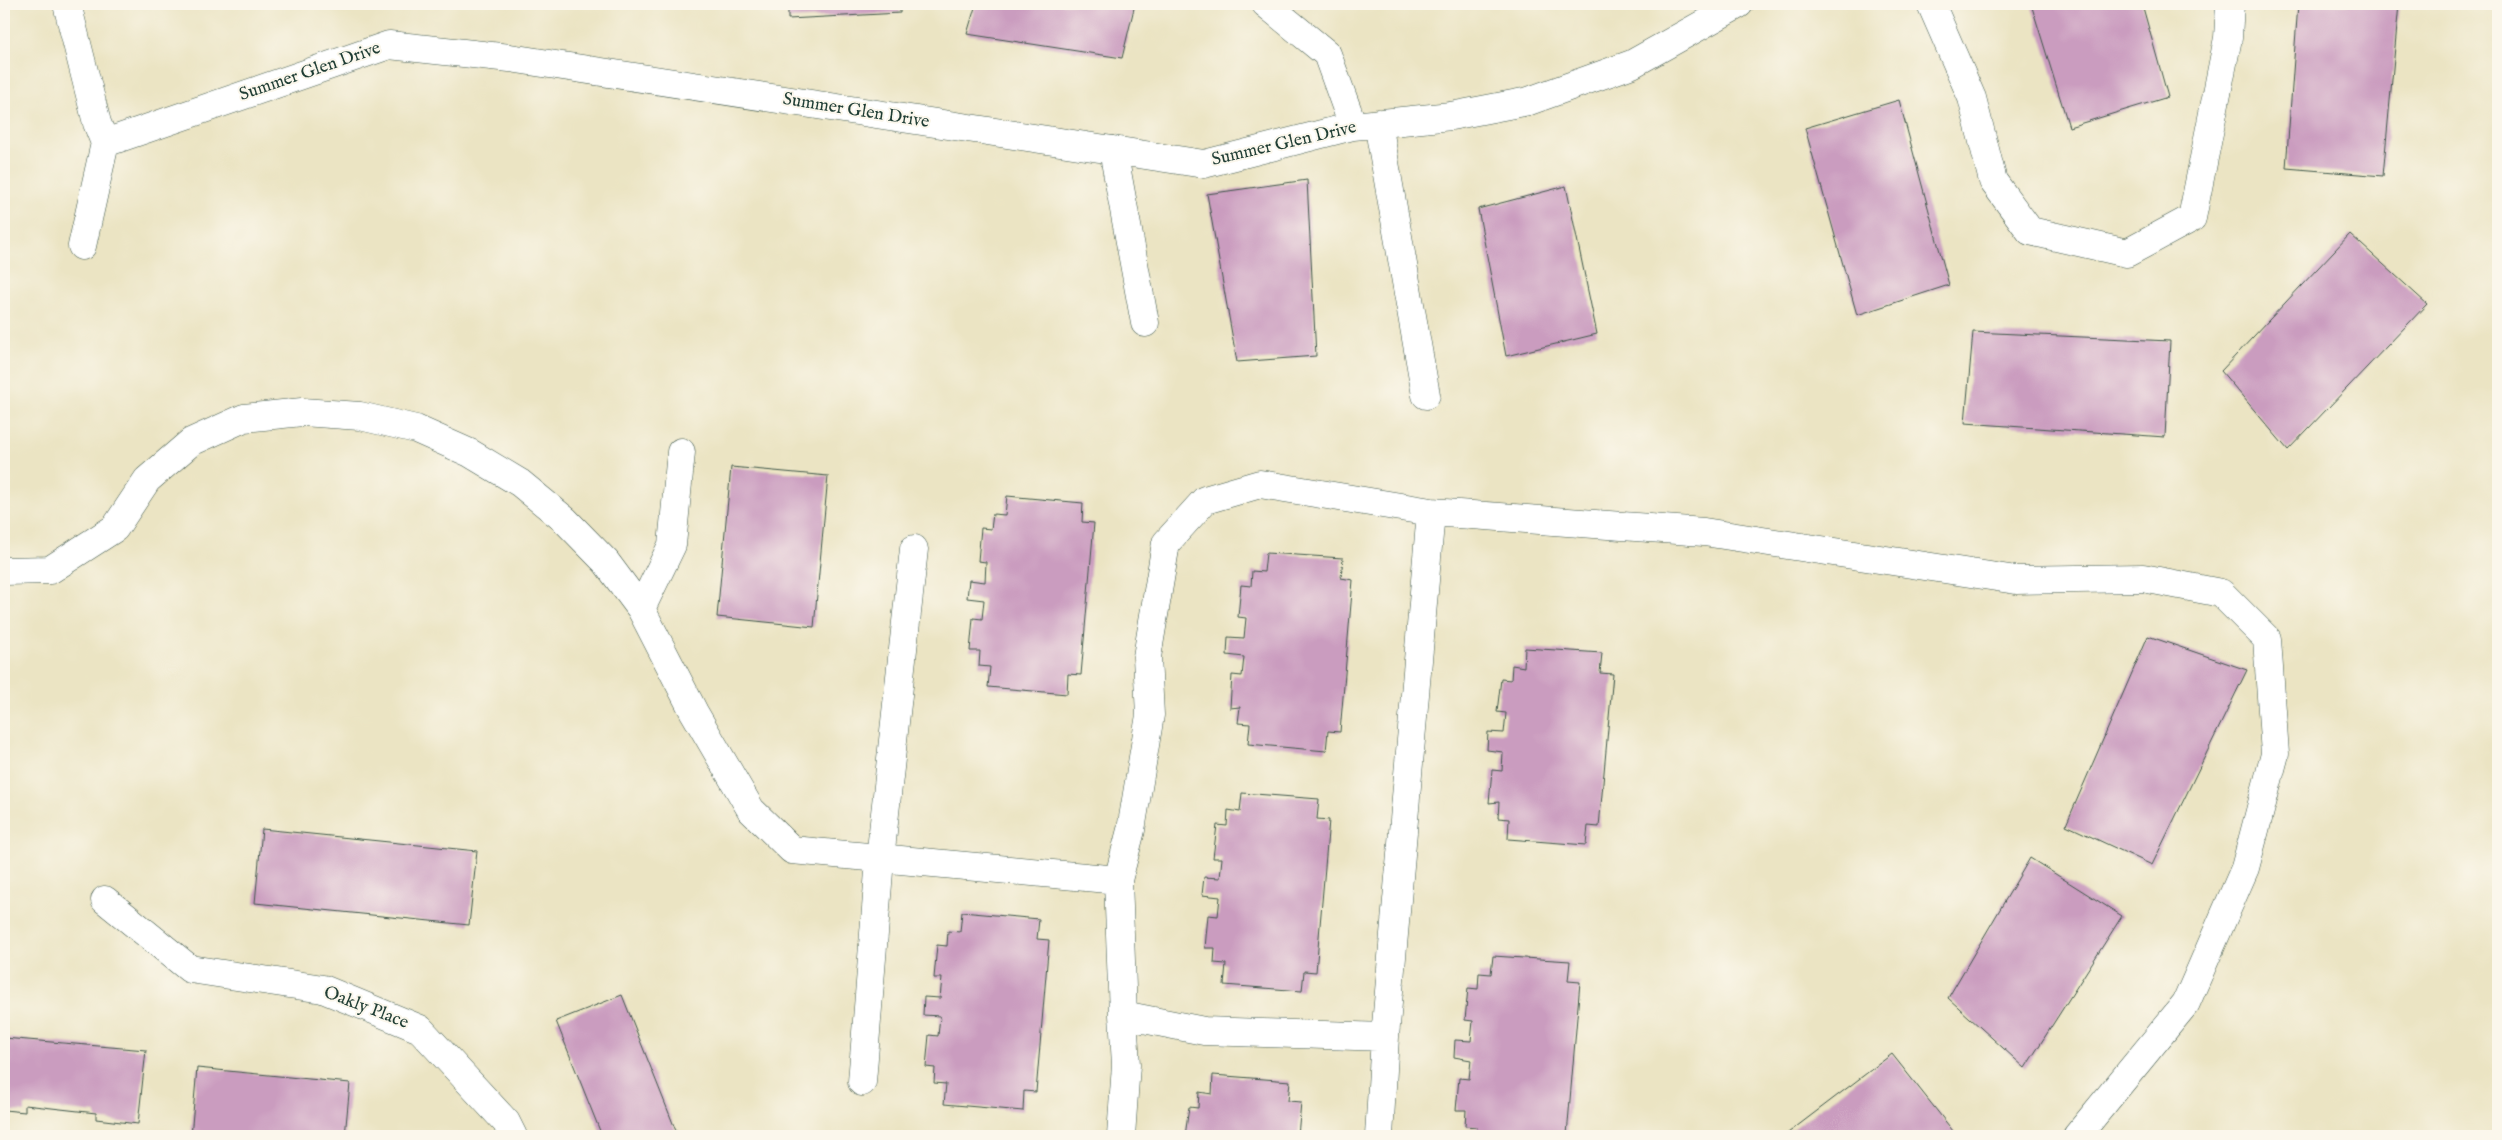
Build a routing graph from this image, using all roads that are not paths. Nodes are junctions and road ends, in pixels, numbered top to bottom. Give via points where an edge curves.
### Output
1 (68, 4) edge
2 (1266, 4) edge
3 (1739, 4) edge
4 (1931, 4) edge
5 (2230, 4) edge
6 (1366, 125) junction
7 (105, 143) junction
8 (1113, 150) junction
9 (82, 246) dead end
10 (1145, 324) dead end
11 (1426, 395) dead end
12 (682, 452) dead end
13 (1431, 512) junction
14 (914, 549) dead end
15 (4, 571) edge
16 (641, 609) junction
17 (880, 858) junction
18 (1118, 880) junction
19 (105, 900) dead end
20 (1123, 1015) junction
21 (1385, 1037) junction
22 (862, 1082) dead end
23 (513, 1136) edge
24 (1121, 1136) edge
25 (1379, 1136) edge
26 (2077, 1136) edge

1 - 7 street via 97,123
2 - 6 street via 1327,54
3 - 6 street, Summer Glen Drive via 1632,64 1529,101 1451,116
4 - 5 street via 1972,98 1993,181 2030,231 2127,253 2192,218 2228,38
6 - 8 street, Summer Glen Drive via 1204,164
6 - 11 street
7 - 8 street, Summer Glen Drive via 389,45 510,58
7 - 9 street
8 - 10 street
12 - 16 street via 672,545
13 - 18 street via 1260,484 1205,500 1166,543 1147,657 1150,715 1131,830
13 - 21 street
13 - 26 street via 1704,532 2016,580 2143,578 2221,593 2268,639 2275,754 2245,868 2186,1003
14 - 17 street
15 - 16 street via 50,570 114,528 146,480 191,442 244,418 302,412 360,416 416,429 470,453 520,483 565,520 606,562
16 - 17 street via 694,712 751,810 792,850
17 - 18 street
17 - 22 street
18 - 20 street
19 - 23 street, Oakly Place via 190,969 323,989 420,1029 506,1122
20 - 21 street via 1204,1031
20 - 24 street via 1126,1064
21 - 25 street

